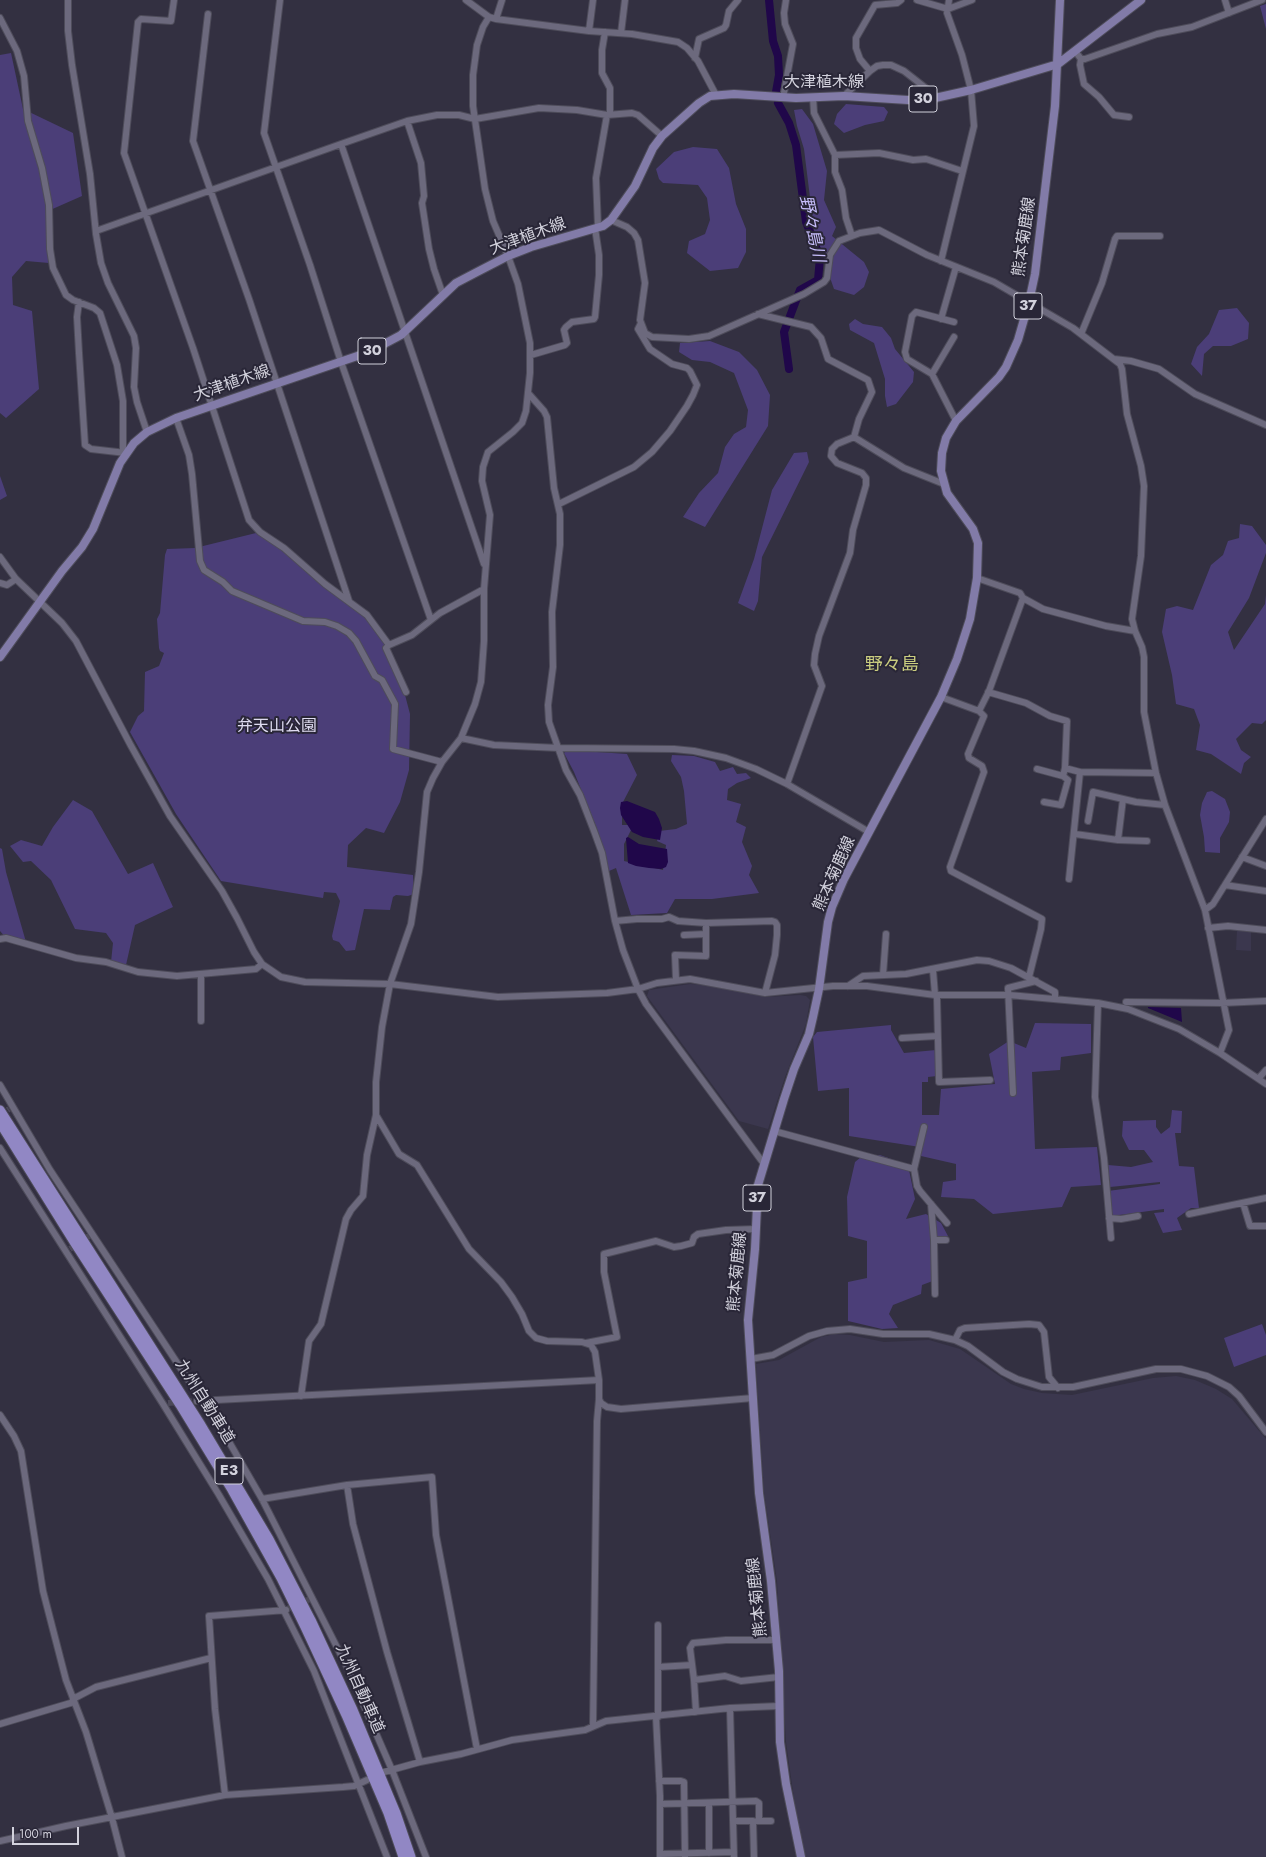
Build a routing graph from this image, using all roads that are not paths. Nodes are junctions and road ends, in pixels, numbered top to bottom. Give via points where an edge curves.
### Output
1 (68, 0) edge
2 (174, 0) edge
3 (280, 0) edge
4 (466, 0) edge
5 (502, 0) edge
6 (593, 0) edge
7 (626, 0) edge
8 (738, 0) edge
9 (786, 0) edge
10 (901, 0) edge
11 (917, 0) edge
12 (949, 0) edge
13 (972, 0) edge
14 (1060, 0) edge
15 (1141, 0) edge
16 (1225, 0) edge
17 (1262, 0) edge
18 (948, 9) junction
19 (1229, 13) junction
20 (208, 14) dead end
21 (489, 17) junction
22 (0, 18) edge
23 (496, 19) junction
24 (589, 31) junction
25 (605, 32) junction
26 (621, 33) junction
27 (1075, 51) junction
28 (695, 58) junction
29 (1081, 59) junction
30 (1058, 64) junction
31 (870, 71) junction
32 (971, 90) junction
33 (716, 95) junction
34 (844, 96) junction
35 (783, 98) junction
36 (813, 98) junction
37 (935, 98) junction
38 (609, 114) junction
39 (1130, 117) dead end
40 (475, 119) junction
41 (407, 121) junction
42 (662, 136) junction
43 (341, 144) junction
44 (835, 154) junction
45 (276, 166) junction
46 (962, 171) junction
47 (211, 190) junction
48 (145, 214) junction
49 (611, 220) junction
50 (596, 228) junction
51 (96, 231) junction
52 (852, 236) junction
53 (1160, 236) dead end
54 (508, 256) junction
55 (941, 261) junction
56 (956, 267) junction
57 (443, 295) junction
58 (79, 302) junction
59 (1029, 302) junction
60 (758, 314) junction
61 (941, 319) junction
62 (954, 322) dead end
63 (641, 323) junction
64 (404, 331) junction
65 (1081, 334) junction
66 (954, 337) dead end
67 (531, 355) junction
68 (1113, 358) junction
69 (341, 362) junction
70 (932, 374) junction
71 (277, 383) junction
72 (528, 393) junction
73 (211, 406) junction
74 (176, 418) junction
75 (956, 421) junction
76 (1266, 425) edge
77 (147, 432) junction
78 (854, 437) junction
79 (125, 452) junction
80 (944, 484) junction
81 (559, 504) junction
82 (0, 557) edge
83 (485, 565) junction
84 (977, 578) junction
85 (16, 579) junction
86 (0, 584) edge
87 (484, 589) junction
88 (1024, 598) junction
89 (349, 601) junction
90 (40, 602) junction
91 (431, 620) junction
92 (1135, 631) junction
93 (389, 645) junction
94 (0, 657) edge
95 (406, 692) dead end
96 (988, 692) junction
97 (941, 697) junction
98 (979, 711) junction
99 (461, 738) junction
100 (558, 748) junction
101 (442, 762) junction
102 (1065, 768) junction
103 (1037, 769) dead end
104 (1080, 772) junction
105 (1156, 773) junction
106 (1063, 776) junction
107 (787, 784) junction
108 (1123, 799) junction
109 (1044, 802) dead end
110 (1165, 805) junction
111 (1266, 819) edge
112 (1088, 821) dead end
113 (869, 832) junction
114 (1075, 834) junction
115 (1118, 840) junction
116 (1147, 841) dead end
117 (1242, 858) junction
118 (1266, 866) edge
119 (1069, 879) dead end
120 (1225, 885) junction
121 (1266, 891) edge
122 (1205, 910) junction
123 (615, 921) junction
124 (706, 923) junction
125 (1208, 928) junction
126 (1266, 930) edge
127 (684, 934) dead end
128 (706, 934) junction
129 (886, 934) dead end
130 (0, 939) edge
131 (262, 964) junction
132 (933, 970) junction
133 (201, 974) junction
134 (883, 975) junction
135 (1030, 977) junction
136 (676, 980) junction
137 (1036, 981) junction
138 (390, 984) junction
139 (848, 986) junction
140 (638, 989) junction
141 (819, 989) junction
142 (765, 992) junction
143 (1009, 994) junction
144 (935, 995) junction
145 (1055, 998) junction
146 (1266, 1001) edge
147 (1126, 1002) dead end
148 (1098, 1003) junction
149 (1222, 1003) junction
150 (201, 1021) dead end
151 (938, 1036) junction
152 (902, 1038) dead end
153 (1220, 1053) junction
154 (1266, 1070) edge
155 (1259, 1078) junction
156 (990, 1080) dead end
157 (1266, 1084) edge
158 (0, 1085) edge
159 (1013, 1093) dead end
160 (7, 1108) edge
161 (376, 1115) junction
162 (0, 1124) edge
163 (924, 1128) dead end
164 (774, 1131) junction
165 (0, 1148) edge
166 (764, 1164) junction
167 (914, 1169) junction
168 (1266, 1198) edge
169 (1243, 1203) junction
170 (931, 1204) junction
171 (1190, 1214) dead end
172 (1138, 1216) dead end
173 (1109, 1218) junction
174 (947, 1223) dead end
175 (1266, 1226) edge
176 (756, 1229) junction
177 (1110, 1238) dead end
178 (934, 1240) junction
179 (946, 1240) dead end
180 (935, 1294) dead end
181 (955, 1340) junction
182 (584, 1343) junction
183 (751, 1358) junction
184 (599, 1380) junction
185 (1058, 1388) junction
186 (301, 1396) junction
187 (753, 1398) junction
188 (599, 1399) junction
189 (199, 1401) junction
190 (0, 1415) edge
191 (1266, 1432) edge
192 (347, 1485) junction
193 (262, 1499) junction
194 (286, 1610) junction
195 (658, 1625) dead end
196 (776, 1640) junction
197 (211, 1658) junction
198 (692, 1665) junction
199 (658, 1667) junction
200 (779, 1677) junction
201 (694, 1680) junction
202 (74, 1701) junction
203 (779, 1706) junction
204 (730, 1708) junction
205 (696, 1712) junction
206 (657, 1717) junction
207 (0, 1724) edge
208 (594, 1726) junction
209 (477, 1749) junction
210 (420, 1762) junction
211 (392, 1770) junction
212 (384, 1772) dead end
213 (367, 1780) dead end
214 (659, 1781) junction
215 (360, 1784) junction
216 (225, 1795) junction
217 (709, 1802) junction
218 (733, 1802) junction
219 (685, 1803) junction
220 (660, 1804) junction
221 (112, 1818) junction
222 (733, 1821) junction
223 (756, 1821) junction
224 (771, 1821) dead end
225 (0, 1841) edge
226 (709, 1853) junction
227 (685, 1855) edge
228 (734, 1855) edge
229 (660, 1856) edge
230 (122, 1857) edge
231 (387, 1857) edge
232 (404, 1857) edge
233 (411, 1857) edge
234 (426, 1857) edge
235 (754, 1857) edge
236 (801, 1857) edge

1 - 51 street via 68,31
2 - 48 street via 171,21 141,19 138,22 124,148
3 - 45 street via 264,133
4 - 21 street
5 - 23 street
6 - 24 street
7 - 26 street
8 - 28 street via 729,11 724,28 699,39
9 - 35 street via 785,24 793,44
10 - 31 street via 896,3 875,5 856,38 860,59
11 - 18 street
12 - 18 street
13 - 18 street
14 - 30 main road, 熊本菊鹿線 / 37
15 - 27 main road, 大津植木線 / 30
16 - 19 street
17 - 19 street
18 - 32 street via 947,13
19 - 29 street via 1192,27 1156,34
20 - 47 street via 193,141
21 - 23 street
21 - 40 street via 483,27 475,61 472,106
22 - 58 street via 17,51 24,76 28,121 42,168 49,205 53,268 66,295
23 - 24 street
24 - 25 street
25 - 26 street
25 - 38 street via 602,73 610,88
26 - 28 street via 678,42
27 - 29 street
27 - 30 main road, 大津植木線 / 30
28 - 33 street
29 - 39 street via 1084,84 1114,115
30 - 32 main road, 大津植木線 / 30
30 - 59 main road, 熊本菊鹿線 / 37 via 1035,274
31 - 34 street
31 - 37 street via 877,66 891,66 904,71
32 - 37 main road, 大津植木線 / 30
32 - 46 street via 974,126
33 - 35 main road, 大津植木線 / 30
33 - 42 main road, 大津植木線 / 30 via 699,103
34 - 36 main road, 大津植木線 / 30
34 - 37 main road, 大津植木線 / 30 via 908,100
35 - 36 main road, 大津植木線 / 30
36 - 44 street via 814,113
38 - 40 street via 539,108
38 - 42 street via 638,115
38 - 50 street via 596,178
40 - 41 street via 446,115
40 - 54 street via 485,189 493,222
41 - 43 street
41 - 57 street via 421,163 424,196 422,204 429,249
42 - 49 main road, 大津植木線 / 30 via 652,148 635,186
43 - 45 street
43 - 64 street
44 - 46 street via 879,153 913,160 926,159
44 - 52 street via 835,172 842,190 846,218
45 - 47 street
45 - 69 street
46 - 55 street
47 - 48 street
47 - 71 street
48 - 51 street
48 - 73 street
49 - 50 main road, 大津植木線 / 30
49 - 63 street via 628,227 638,240 645,283
50 - 54 main road, 大津植木線 / 30
50 - 67 street via 600,275 596,316 594,319 572,322 566,327 565,345
51 - 77 street via 104,273 134,336 134,387
52 - 55 street via 874,230 883,231
52 - 60 street via 834,246 824,282 804,294
53 - 65 street via 1117,236 1102,283
54 - 57 main road, 大津植木線 / 30 via 456,284
54 - 67 street via 523,308
55 - 56 street
56 - 59 street via 994,282
56 - 61 street
57 - 64 main road, 大津植木線 / 30
58 - 79 street via 97,310 102,318 117,365 123,401
58 - 79 street via 77,317 85,444 93,450
59 - 65 street
59 - 75 main road, 熊本菊鹿線 / 37 via 1018,340 1006,367
60 - 63 street via 709,336 689,338 652,337 645,333
60 - 78 street via 811,327 821,338 828,359 868,380 872,392 859,419
61 - 62 street
61 - 70 street via 914,313 907,345 907,359
63 - 81 street via 638,329 650,349 672,364 690,371 697,385 693,395 670,431 652,452 634,467
64 - 69 main road, 大津植木線 / 30 via 387,343
64 - 83 street
65 - 68 street
66 - 70 street
67 - 72 street
68 - 76 street via 1159,369 1195,394
68 - 92 street via 1122,370 1127,414 1144,482 1141,556 1132,619
69 - 71 main road, 大津植木線 / 30
69 - 91 street
70 - 75 street
71 - 73 main road, 大津植木線 / 30
71 - 89 street
72 - 81 street via 547,417 554,488
72 - 83 street via 522,423 488,452 483,467 482,481 490,515
73 - 74 main road, 大津植木線 / 30
73 - 89 street via 249,520 260,532 284,548
74 - 77 main road, 大津植木線 / 30
74 - 101 street via 189,455 200,561 204,570 232,591 303,621 324,622 348,633 356,641 375,676 382,680 395,704 393,749
75 - 80 main road, 熊本菊鹿線 / 37 via 946,438 942,453 941,471
77 - 79 main road, 大津植木線 / 30
78 - 80 street via 904,468
78 - 107 street via 837,444 832,449 831,456 837,463 862,473 866,478 866,485 854,523 850,553 819,636 815,654 814,664 822,686
79 - 90 main road, 大津植木線 / 30 via 94,529
80 - 84 main road, 熊本菊鹿線 / 37 via 978,543
81 - 100 street via 560,545 552,612 553,667 548,705 549,722
82 - 85 street
83 - 87 street
84 - 88 street via 1020,593
84 - 97 main road, 熊本菊鹿線 / 37 via 964,638
85 - 86 street via 7,585
85 - 90 street
87 - 91 street
87 - 99 street via 482,682
88 - 92 street via 1052,612
88 - 96 street
89 - 93 street via 367,615
90 - 94 main road, 大津植木線 / 30
90 - 131 street via 76,641 170,816 222,891
91 - 93 street via 412,635
92 - 105 street via 1140,639 1144,657 1144,712
93 - 95 street via 386,648
96 - 98 street
96 - 102 street via 1026,703 1050,716 1066,720
97 - 98 street
97 - 113 main road, 熊本菊鹿線 / 37
98 - 135 street via 984,714 984,718 968,754 969,758 982,766 984,772 950,867 956,874 1042,919
99 - 100 street via 494,745
99 - 101 street
100 - 107 street via 694,751 726,758
100 - 123 street via 566,770 580,795 602,853
101 - 138 street via 427,792 411,924
102 - 104 street
102 - 106 street
103 - 106 street
104 - 105 street
104 - 114 street
105 - 110 street
106 - 109 street via 1068,780 1061,805
107 - 113 street
108 - 110 street
108 - 112 street via 1093,792
108 - 115 street
110 - 122 street
111 - 117 street
113 - 141 main road, 熊本菊鹿線 / 37 via 832,907
114 - 115 street
114 - 119 street
115 - 116 street
117 - 118 street
117 - 120 street
120 - 121 street
120 - 122 street via 1213,904
122 - 125 street
123 - 124 street via 669,918
123 - 140 street
124 - 128 street
124 - 142 street via 775,922 775,955
125 - 126 street via 1228,926
125 - 149 street
127 - 128 street
128 - 136 street via 706,956 675,955
129 - 134 street
130 - 133 street via 6,938 138,972 177,976
131 - 133 street via 256,969
131 - 138 street via 281,977 293,981
132 - 134 street
132 - 135 street via 977,960 1011,968
132 - 144 street
133 - 150 street
134 - 139 street via 863,976
135 - 137 street
136 - 140 street
136 - 142 street via 690,979
137 - 143 street via 1032,984 1010,987
137 - 145 street via 1055,992
138 - 140 street via 498,997 607,993
138 - 161 street via 376,1082
139 - 141 street
139 - 144 street via 879,987
140 - 166 street via 646,1004
141 - 142 street
141 - 164 main road, 熊本菊鹿線 / 37 via 809,1034 794,1069
143 - 144 street
143 - 145 street
143 - 159 street
144 - 151 street
145 - 148 street
146 - 149 street
147 - 149 street
148 - 153 street via 1128,1009 1157,1019
148 - 173 street via 1095,1097
149 - 153 street via 1229,1030
151 - 152 street
151 - 156 street via 939,1082
153 - 155 street
154 - 155 street
155 - 157 street
158 - 160 street
160 - 189 street
160 - 233 highway, 九州自動車道 / E3 via 269,1539 311,1620 350,1704 396,1813
161 - 182 street via 399,1154 417,1165 469,1249 512,1297 529,1331 536,1338 547,1341
161 - 186 street via 367,1156 363,1196 346,1220 321,1324 309,1341
162 - 232 highway, 九州自動車道 / E3 via 180,1405 232,1490 281,1578 348,1721
163 - 167 street
164 - 166 main road, 熊本菊鹿線 / 37
164 - 167 street
165 - 194 street via 166,1403
166 - 176 main road, 熊本菊鹿線 / 37 via 758,1185
167 - 170 street via 917,1186
168 - 169 street
169 - 171 street
169 - 175 street via 1250,1226
170 - 174 street
170 - 178 street
172 - 173 street
173 - 177 street
176 - 182 street via 698,1234 692,1243 681,1246 674,1247 656,1242 604,1254 604,1272 617,1337
176 - 183 main road, 熊本菊鹿線 / 37 via 748,1320
178 - 179 street
178 - 180 street
181 - 183 street via 929,1334 838,1330 809,1336 773,1355
181 - 185 street via 1017,1379 1042,1387
181 - 185 street via 960,1330 965,1328 1039,1325 1044,1332 1049,1377
182 - 184 street via 591,1345 595,1352
183 - 187 main road, 熊本菊鹿線 / 37
184 - 186 street
184 - 188 street
185 - 191 street via 1156,1369 1182,1369 1207,1376 1229,1387 1239,1396
186 - 189 street
187 - 188 street via 621,1409 607,1407
187 - 196 main road, 熊本菊鹿線 / 37 via 759,1493
188 - 208 street
189 - 193 street via 228,1440
190 - 202 street via 21,1451 43,1591 66,1680
192 - 193 street
192 - 209 street via 432,1477 436,1535
192 - 210 street via 353,1524
193 - 211 street via 348,1669
194 - 197 street via 208,1616
194 - 215 street
195 - 199 street
196 - 198 street via 693,1643 690,1648
196 - 200 main road, 熊本菊鹿線 / 37
197 - 202 street via 96,1687
197 - 216 street
198 - 199 street
198 - 201 street
199 - 206 street
200 - 201 street via 746,1681 725,1676
200 - 203 main road, 熊本菊鹿線 / 37
201 - 205 street
202 - 207 street
202 - 221 street
203 - 204 street
203 - 236 main road, 熊本菊鹿線 / 37 via 780,1742 786,1784
204 - 205 street
204 - 218 street
205 - 206 street
206 - 208 street via 606,1721
206 - 214 street
208 - 209 street via 573,1733 512,1740
209 - 210 street
210 - 211 street
211 - 212 street
211 - 234 street
213 - 215 street
214 - 219 street via 683,1781
214 - 220 street
215 - 216 street
215 - 231 street
216 - 221 street
217 - 218 street
217 - 219 street
217 - 226 street
218 - 222 street
218 - 223 street via 758,1802
219 - 220 street
219 - 227 street
220 - 229 street
221 - 225 street
221 - 230 street
222 - 223 street
222 - 228 street
223 - 224 street
223 - 235 street
226 - 227 street
226 - 228 street
227 - 229 street

